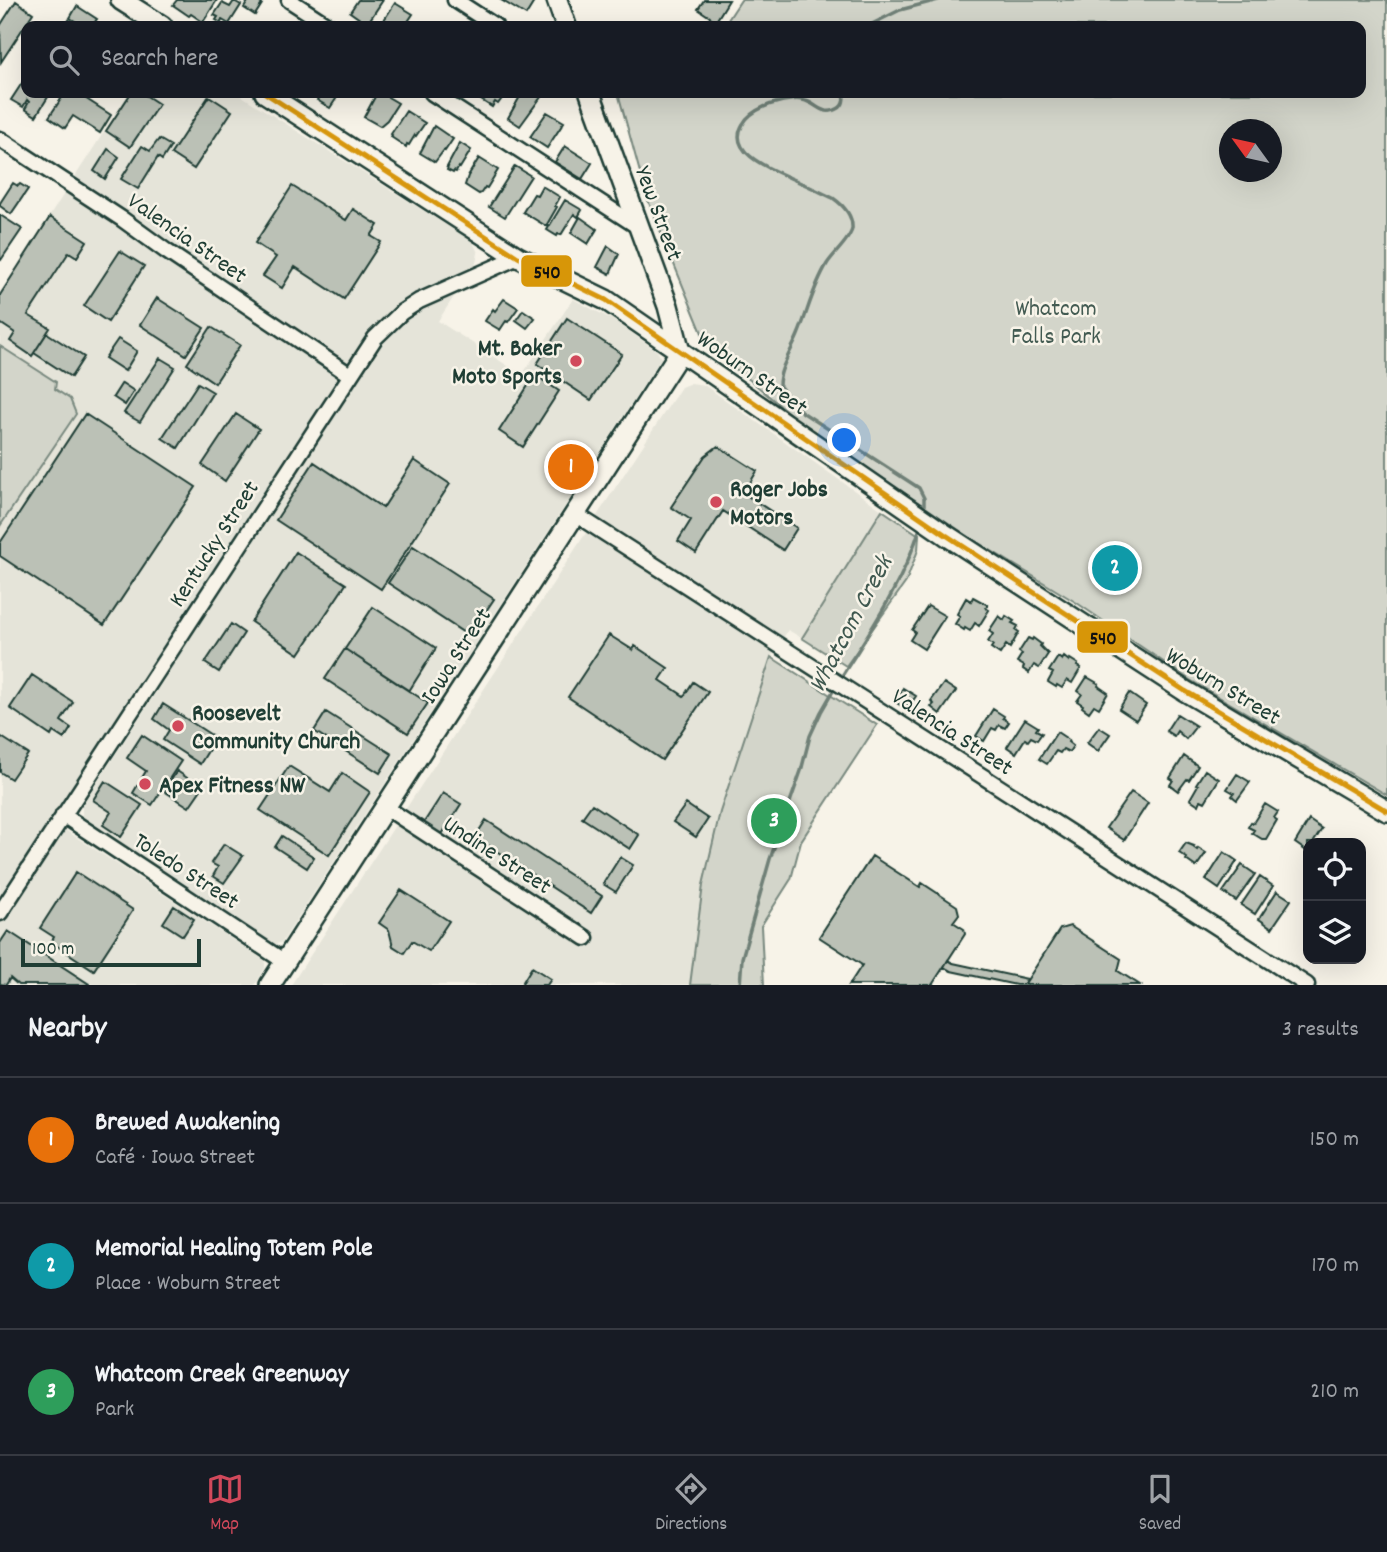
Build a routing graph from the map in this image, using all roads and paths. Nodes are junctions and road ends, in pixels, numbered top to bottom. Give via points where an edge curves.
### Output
1 (121, 0) edge
2 (289, 0) edge
3 (454, 0) edge
4 (557, 0) edge
5 (154, 21) edge
6 (321, 21) edge
7 (487, 21) edge
8 (564, 21) edge
9 (273, 98) edge
10 (440, 98) edge
11 (592, 98) edge
12 (0, 139) edge
13 (640, 228) junction
14 (518, 257) junction
15 (680, 352) junction
16 (350, 375) junction
17 (575, 514) junction
18 (385, 807) junction
19 (1387, 811) edge
20 (64, 816) junction
21 (0, 913) edge
22 (586, 938) dead end
23 (285, 962) junction
24 (270, 985) edge
25 (1307, 985) edge

1 - 5 main road
2 - 6 street
3 - 7 street
4 - 8 main road
9 - 14 main road, Woburn Street
10 - 13 street
11 - 13 main road, Yew Street
12 - 16 street, Valencia Street
13 - 15 main road, Yew Street
14 - 15 main road, Woburn Street via 606,300
14 - 16 street, Kentucky Street via 402,312 375,338
15 - 17 main road, Iowa Street
15 - 19 main road, Woburn Street via 946,535 1185,691
16 - 20 street, Kentucky Street
17 - 18 main road, Iowa Street
17 - 25 street, Valencia Street
18 - 22 street, Undine Street
18 - 23 main road, Iowa Street
20 - 21 street, Kentucky Street
20 - 23 street, Toledo Street
23 - 24 main road, Iowa Street

